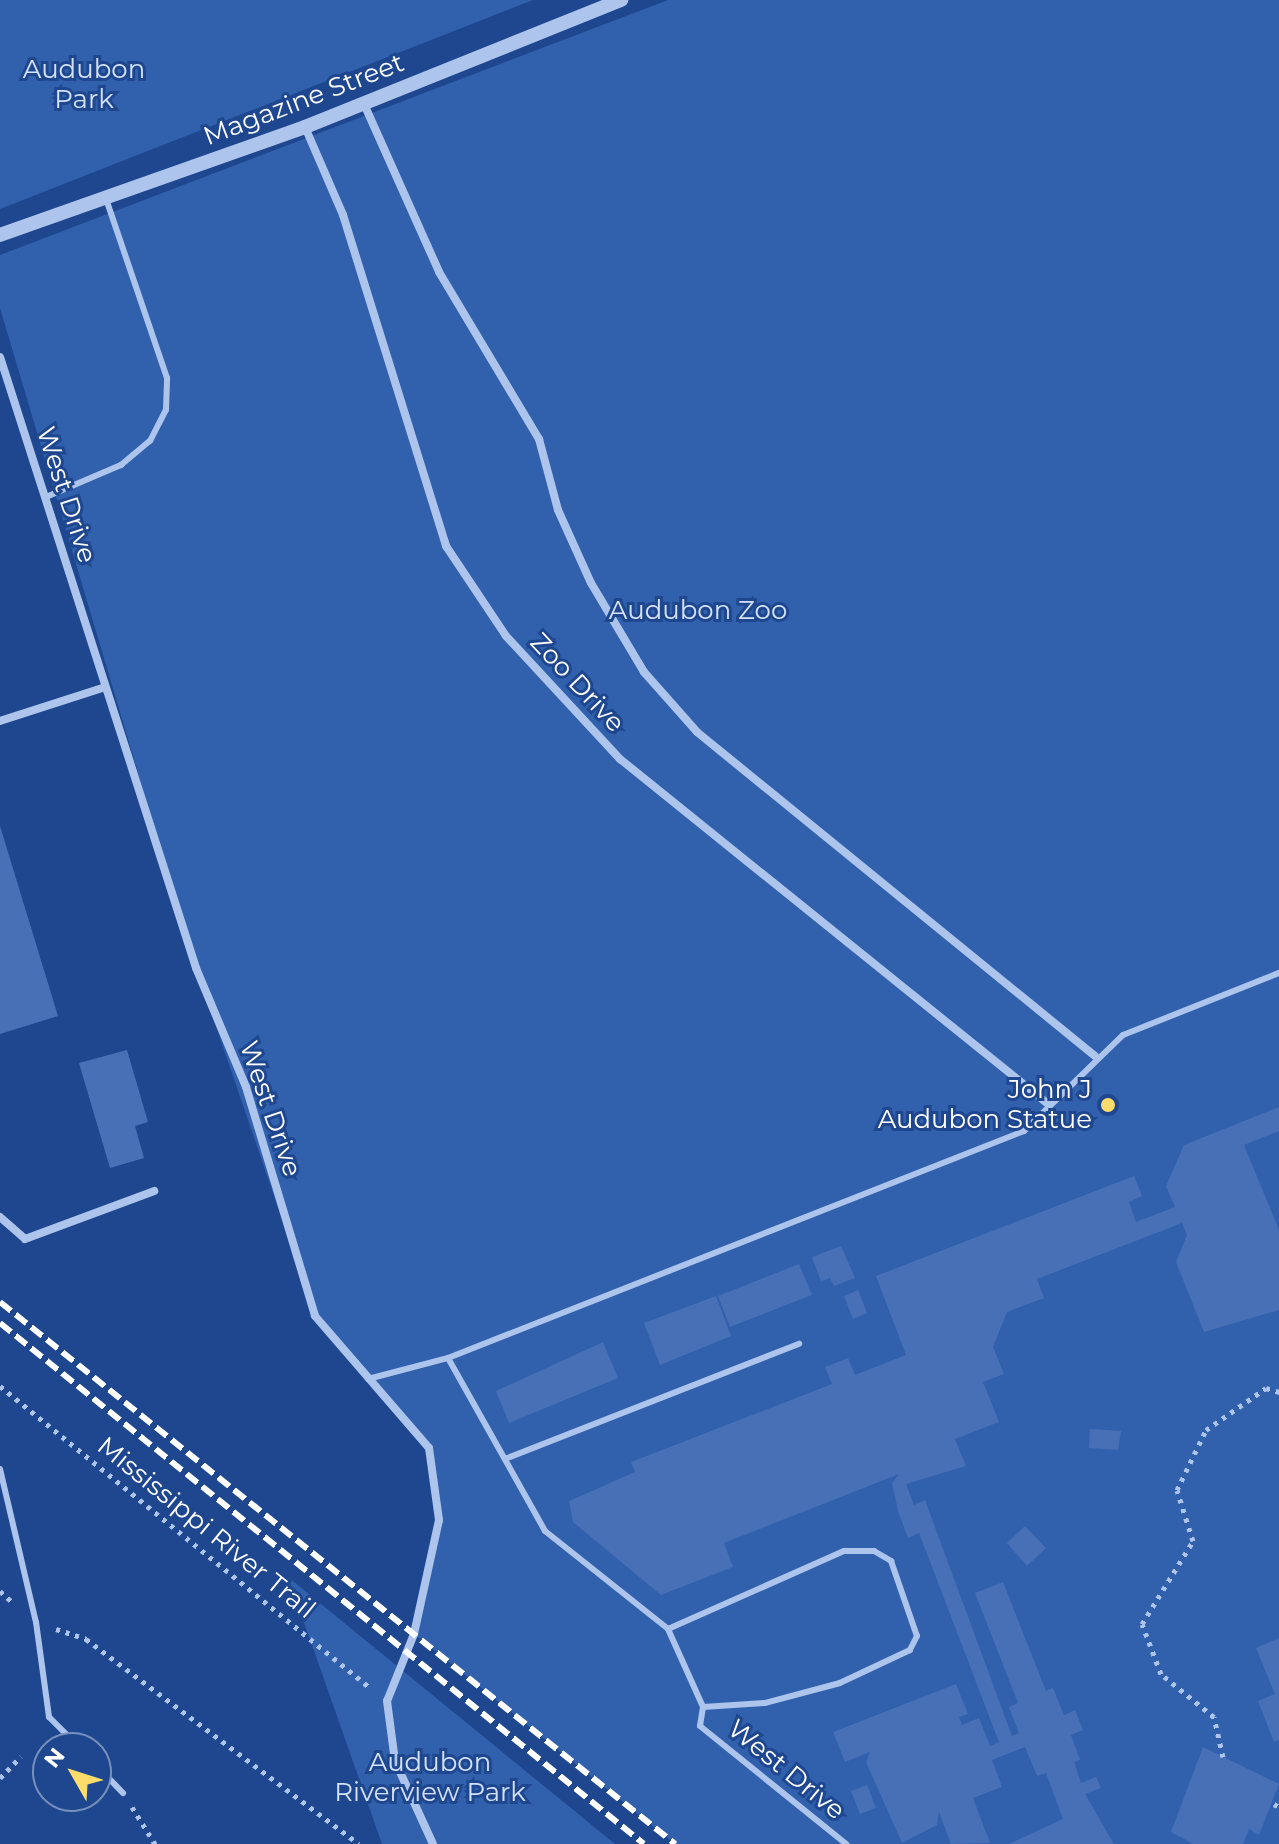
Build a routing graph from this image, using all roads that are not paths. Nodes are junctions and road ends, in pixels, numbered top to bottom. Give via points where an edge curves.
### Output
1 (621, 0) edge
2 (364, 104) junction
3 (305, 127) junction
4 (106, 199) junction
5 (0, 235) edge
6 (0, 357) edge
7 (46, 497) junction
8 (105, 687) junction
9 (0, 721) edge
10 (1279, 973) edge
11 (1095, 1056) junction
12 (1047, 1103) junction
13 (154, 1191) dead end
14 (0, 1217) edge
15 (799, 1344) dead end
16 (448, 1358) junction
17 (367, 1379) junction
18 (505, 1459) junction
19 (0, 1469) edge
20 (668, 1629) junction
21 (703, 1707) junction
22 (64, 1732) edge
23 (112, 1782) edge
24 (123, 1793) road end
25 (433, 1844) edge
26 (846, 1844) edge

1 - 2 street, Magazine Street
2 - 3 street, Magazine Street
2 - 11 street via 439,272 539,439 558,510 591,583 644,672 697,732
3 - 4 street, Magazine Street
3 - 12 street, Zoo Drive via 343,215 446,546 506,636 620,759
4 - 5 street, Magazine Street
4 - 7 lane via 167,378 166,410 150,441 121,465
6 - 7 street, West Drive
7 - 8 street, West Drive
8 - 9 street
8 - 17 street, West Drive via 196,968 246,1087 315,1316
10 - 11 lane via 1123,1035
11 - 12 lane
12 - 16 lane via 1024,1131
13 - 14 street via 25,1239
15 - 18 lane
16 - 17 lane
16 - 18 lane
17 - 25 street, West Drive via 407,1414 429,1448 438,1509 417,1625 387,1701 395,1761
18 - 20 lane via 545,1531
19 - 22 lane via 36,1622 49,1717
20 - 21 lane
20 - 21 lane via 844,1551 874,1551 891,1561 917,1636 910,1650 840,1683 765,1703
21 - 26 lane, West Drive via 700,1726
23 - 24 lane

